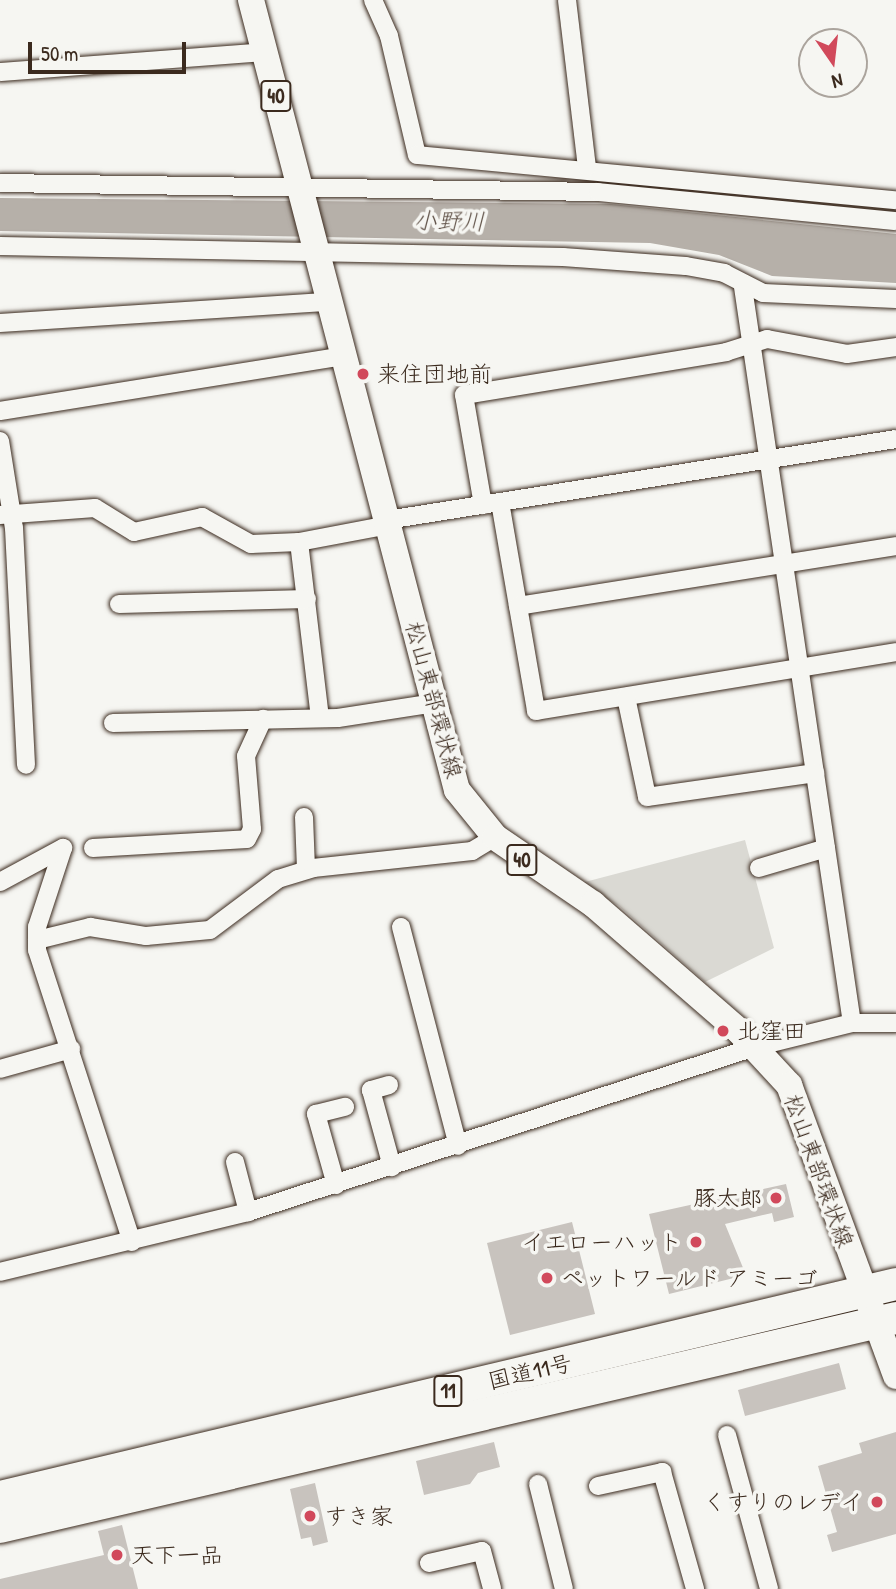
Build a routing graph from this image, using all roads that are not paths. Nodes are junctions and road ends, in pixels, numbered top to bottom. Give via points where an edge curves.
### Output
1 (251, 0) edge
2 (373, 0) edge
3 (567, 0) edge
4 (265, 52) junction
5 (0, 72) edge
6 (587, 166) junction
7 (0, 183) edge
8 (299, 189) junction
9 (896, 200) edge
10 (896, 221) edge
11 (0, 246) edge
12 (315, 247) junction
13 (743, 287) junction
14 (896, 299) edge
15 (328, 302) junction
16 (0, 323) edge
17 (751, 341) junction
18 (896, 347) edge
19 (342, 356) junction
20 (0, 411) edge
21 (896, 439) edge
22 (0, 441) edge
23 (768, 459) junction
24 (492, 504) junction
25 (6, 514) edge
26 (388, 523) junction
27 (299, 542) junction
28 (896, 546) edge
29 (784, 564) junction
30 (307, 599) junction
31 (119, 604) dead end
32 (518, 606) junction
33 (896, 652) edge
34 (799, 669) junction
35 (626, 696) junction
36 (435, 703) junction
37 (320, 718) junction
38 (263, 719) junction
39 (113, 723) dead end
40 (26, 765) dead end
41 (815, 774) junction
42 (304, 817) dead end
43 (495, 837) junction
44 (93, 848) dead end
45 (826, 848) junction
46 (759, 868) dead end
47 (306, 870) junction
48 (0, 882) edge
49 (401, 927) dead end
50 (37, 940) junction
51 (852, 1023) junction
52 (896, 1023) edge
53 (755, 1047) junction
54 (71, 1049) junction
55 (0, 1069) edge
56 (389, 1085) dead end
57 (345, 1107) dead end
58 (458, 1146) junction
59 (236, 1162) dead end
60 (392, 1167) junction
61 (335, 1185) junction
62 (248, 1212) junction
63 (132, 1242) junction
64 (0, 1272) edge
65 (896, 1284) edge
66 (863, 1292) junction
67 (886, 1321) edge
68 (896, 1376) edge
69 (727, 1435) dead end
70 (538, 1484) dead end
71 (598, 1486) dead end
72 (0, 1497) edge
73 (0, 1527) edge
74 (429, 1563) dead end
75 (492, 1589) edge
76 (564, 1589) edge
77 (695, 1589) edge
78 (769, 1589) edge

1 - 4 main road, 松山東部環状線 / 40
2 - 6 street via 389,37 417,155
3 - 6 street
4 - 5 street
4 - 8 main road, 松山東部環状線 / 40
6 - 9 street
7 - 8 street
8 - 10 street via 598,191
8 - 12 main road, 松山東部環状線 / 40
11 - 12 street
12 - 13 street via 686,267 724,273
12 - 15 main road, 松山東部環状線 / 40
13 - 14 street
13 - 17 street
15 - 16 street
15 - 19 main road, 松山東部環状線 / 40
17 - 18 street via 847,354
17 - 23 street
17 - 24 street via 726,352 464,395
19 - 20 street
19 - 26 main road, 松山東部環状線 / 40
21 - 23 street
22 - 25 street
23 - 24 street
23 - 29 street
24 - 26 street
24 - 32 street
25 - 27 street via 95,508 134,532 202,517 251,544
25 - 40 street
26 - 27 street
26 - 36 main road, 松山東部環状線 / 40
27 - 30 street
28 - 29 street
29 - 32 street
29 - 34 street
30 - 31 street
30 - 37 street
32 - 35 street via 536,711
33 - 34 street
34 - 35 street
34 - 41 street
35 - 41 street via 648,797
36 - 37 street
36 - 43 main road, 松山東部環状線 / 40 via 457,790
37 - 38 street
38 - 39 street
38 - 44 street via 246,756 253,829 247,839
41 - 45 street
42 - 47 street
43 - 47 street via 472,851
43 - 53 main road, 松山東部環状線 / 40 via 593,904
45 - 46 street
45 - 51 street
47 - 50 street via 278,878 210,930 146,936 90,927
48 - 50 street via 63,848
49 - 58 street
50 - 54 street
51 - 52 street
51 - 53 street
53 - 58 street
53 - 66 main road, 松山東部環状線 / 40 via 789,1085
54 - 55 street
54 - 63 street
56 - 60 street via 371,1090
57 - 61 street via 316,1114
58 - 60 street
59 - 62 street
60 - 61 street
61 - 62 street
62 - 63 street
63 - 64 street
65 - 66 highway, 国道11号 / 11
66 - 67 main road, 松山東部環状線 / 40
66 - 72 highway, 国道11号 / 11
67 - 68 main road, 松山東部環状線 / 40
67 - 73 highway, 国道11号 / 11
69 - 78 street
70 - 76 street
71 - 77 street via 662,1472
74 - 75 street via 482,1551

